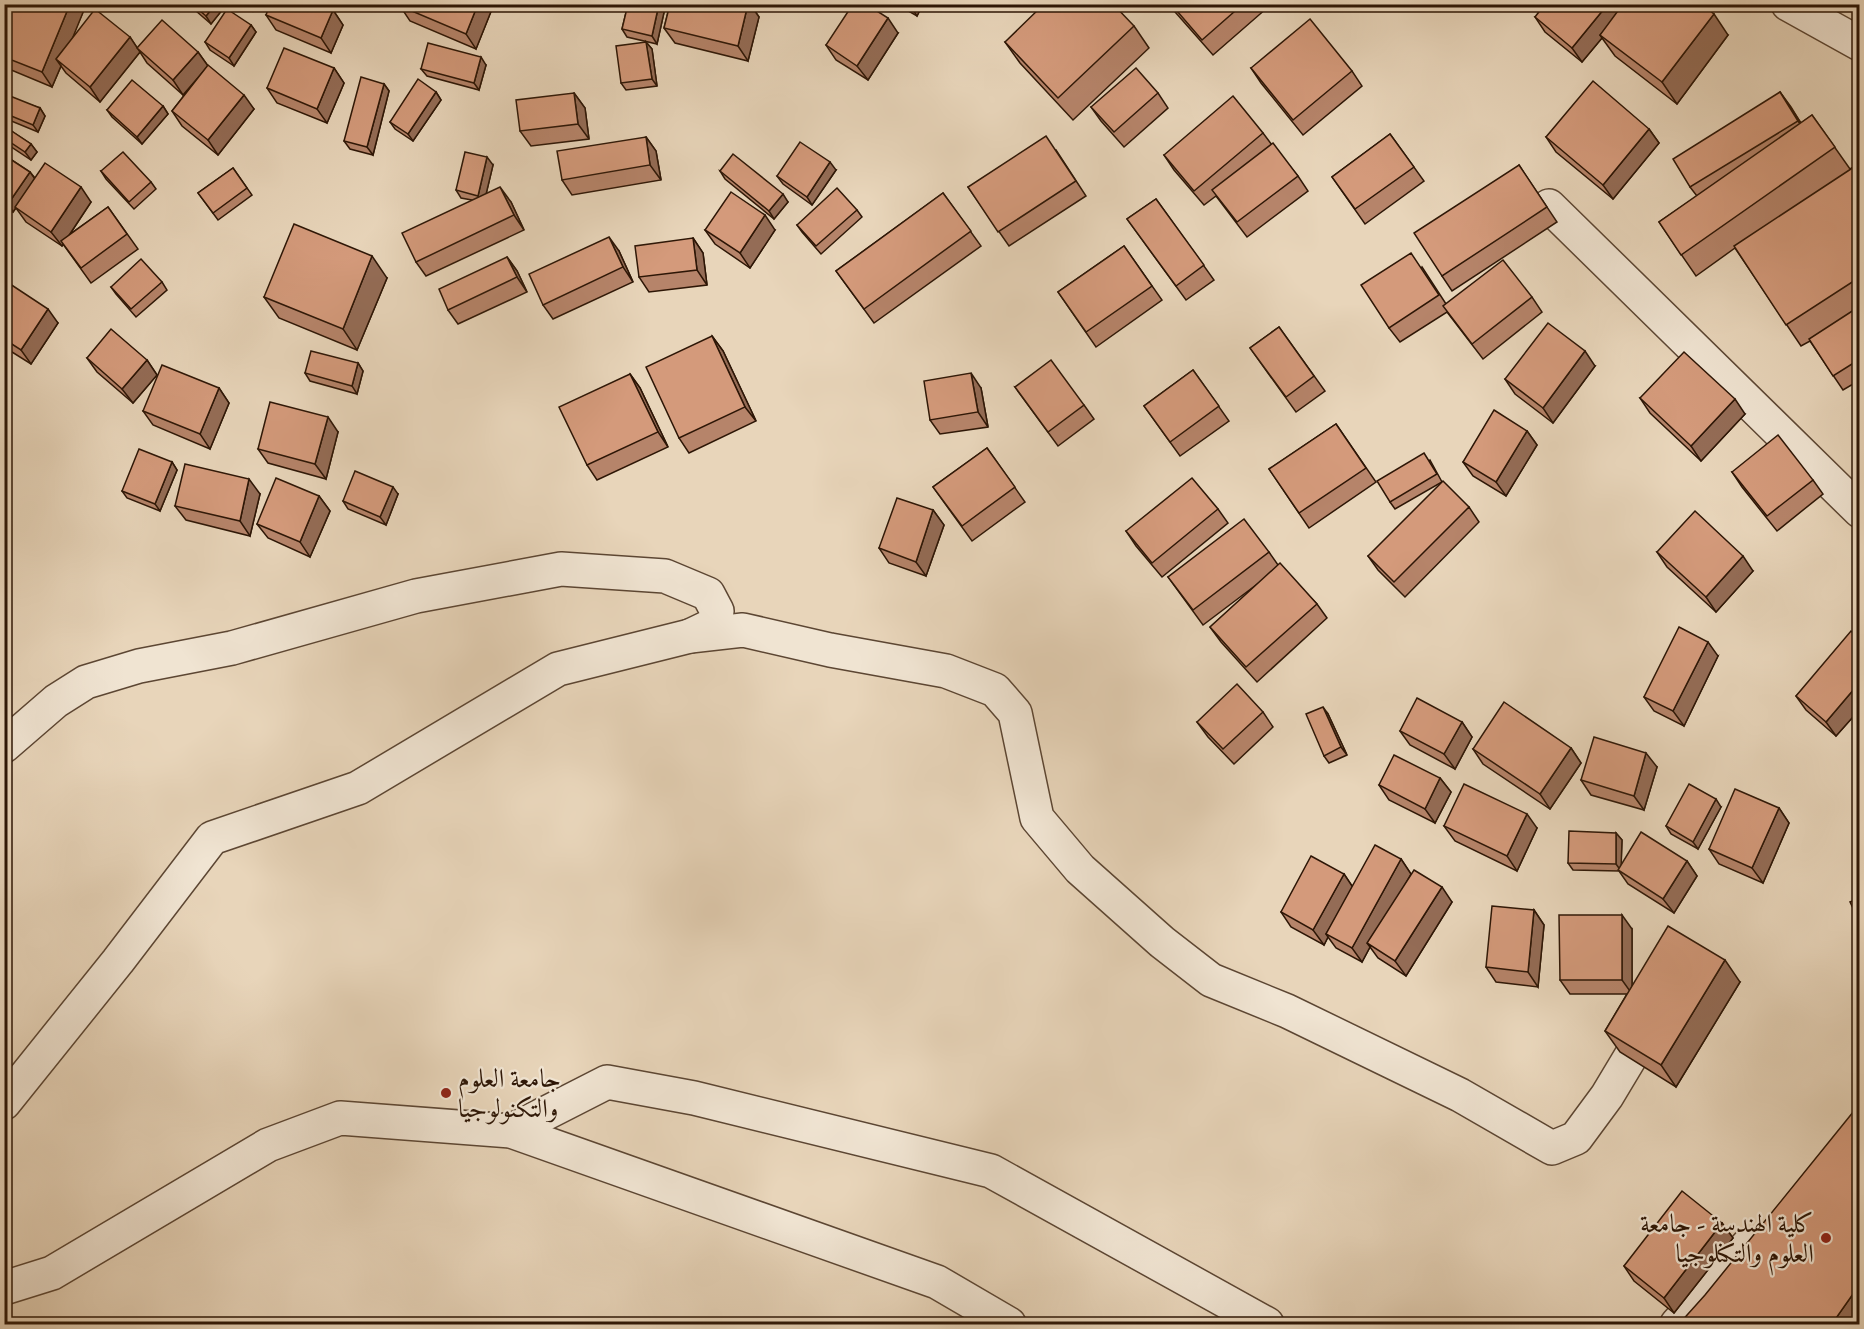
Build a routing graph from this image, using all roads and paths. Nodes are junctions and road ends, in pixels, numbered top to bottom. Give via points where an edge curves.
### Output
1 (1788, 4) edge
2 (1860, 44) edge
3 (1549, 206) edge
4 (1860, 511) edge
5 (690, 636) junction
6 (4, 746) edge
7 (1655, 1016) edge
8 (4, 1103) edge
9 (511, 1131) junction
10 (1764, 1227) edge
11 (4, 1288) edge
12 (1009, 1324) edge
13 (1267, 1324) edge
14 (1677, 1324) edge

1 - 2 street
3 - 4 street
5 - 6 street via 713,625 717,611 708,594 665,576 561,569 416,596 232,648 139,666 86,682 56,701
5 - 7 street via 743,630 946,670 995,690 1015,713 1037,818 1080,870 1162,942 1211,980 1287,1011 1460,1095 1552,1148 1576,1138 1607,1096
5 - 8 street via 558,669 358,788 212,838
9 - 11 street via 340,1118 268,1145 52,1273
9 - 12 street via 937,1282
9 - 13 street via 607,1082 694,1098 991,1171
10 - 14 street

